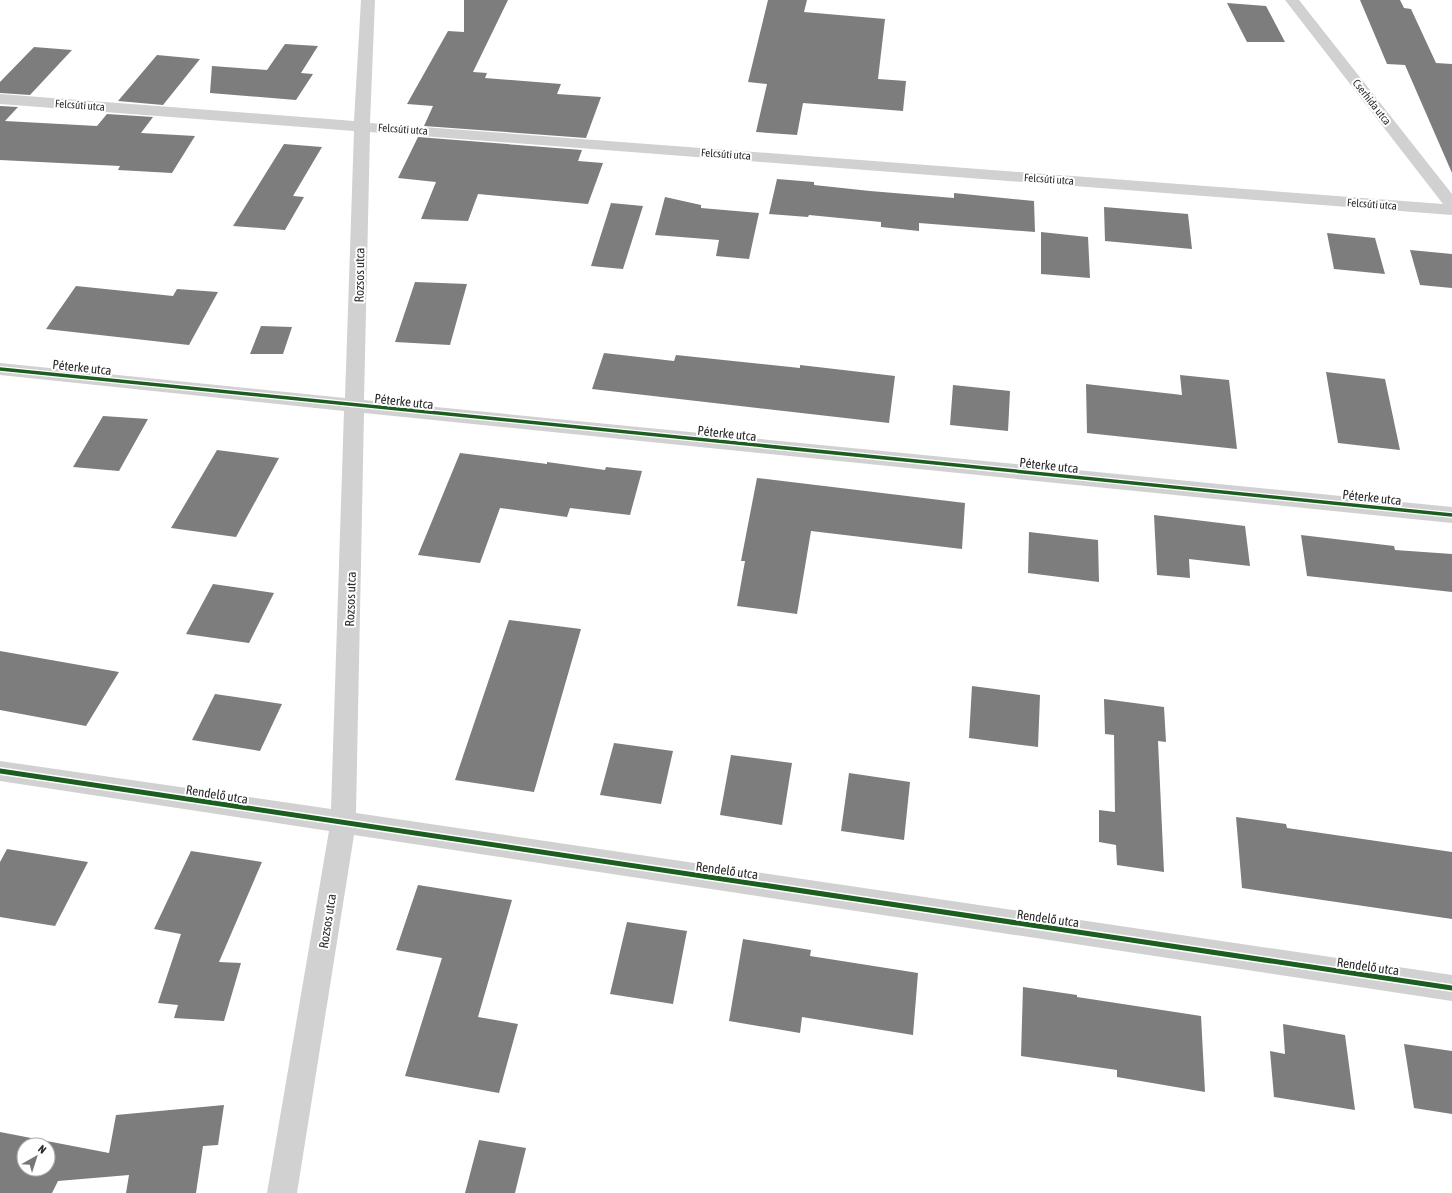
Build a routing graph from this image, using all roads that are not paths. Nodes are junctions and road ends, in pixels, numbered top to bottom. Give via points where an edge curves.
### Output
1 (368, 0) edge
2 (1292, 0) edge
3 (0, 99) edge
4 (362, 126) junction
5 (1452, 205) edge
6 (1452, 210) edge
7 (0, 369) edge
8 (356, 406) junction
9 (1452, 515) edge
10 (0, 771) edge
11 (343, 824) junction
12 (1452, 988) edge
13 (282, 1193) edge

1 - 4 street, Rozsos utca
2 - 5 street, Cserhida utca
3 - 4 street, Felcsúti utca
4 - 6 street, Felcsúti utca
4 - 8 street, Rozsos utca
7 - 8 street, Péterke utca
8 - 9 street, Péterke utca
8 - 11 street, Rozsos utca
10 - 11 street, Rendelő utca
11 - 12 street, Rendelő utca
11 - 13 street, Rozsos utca

